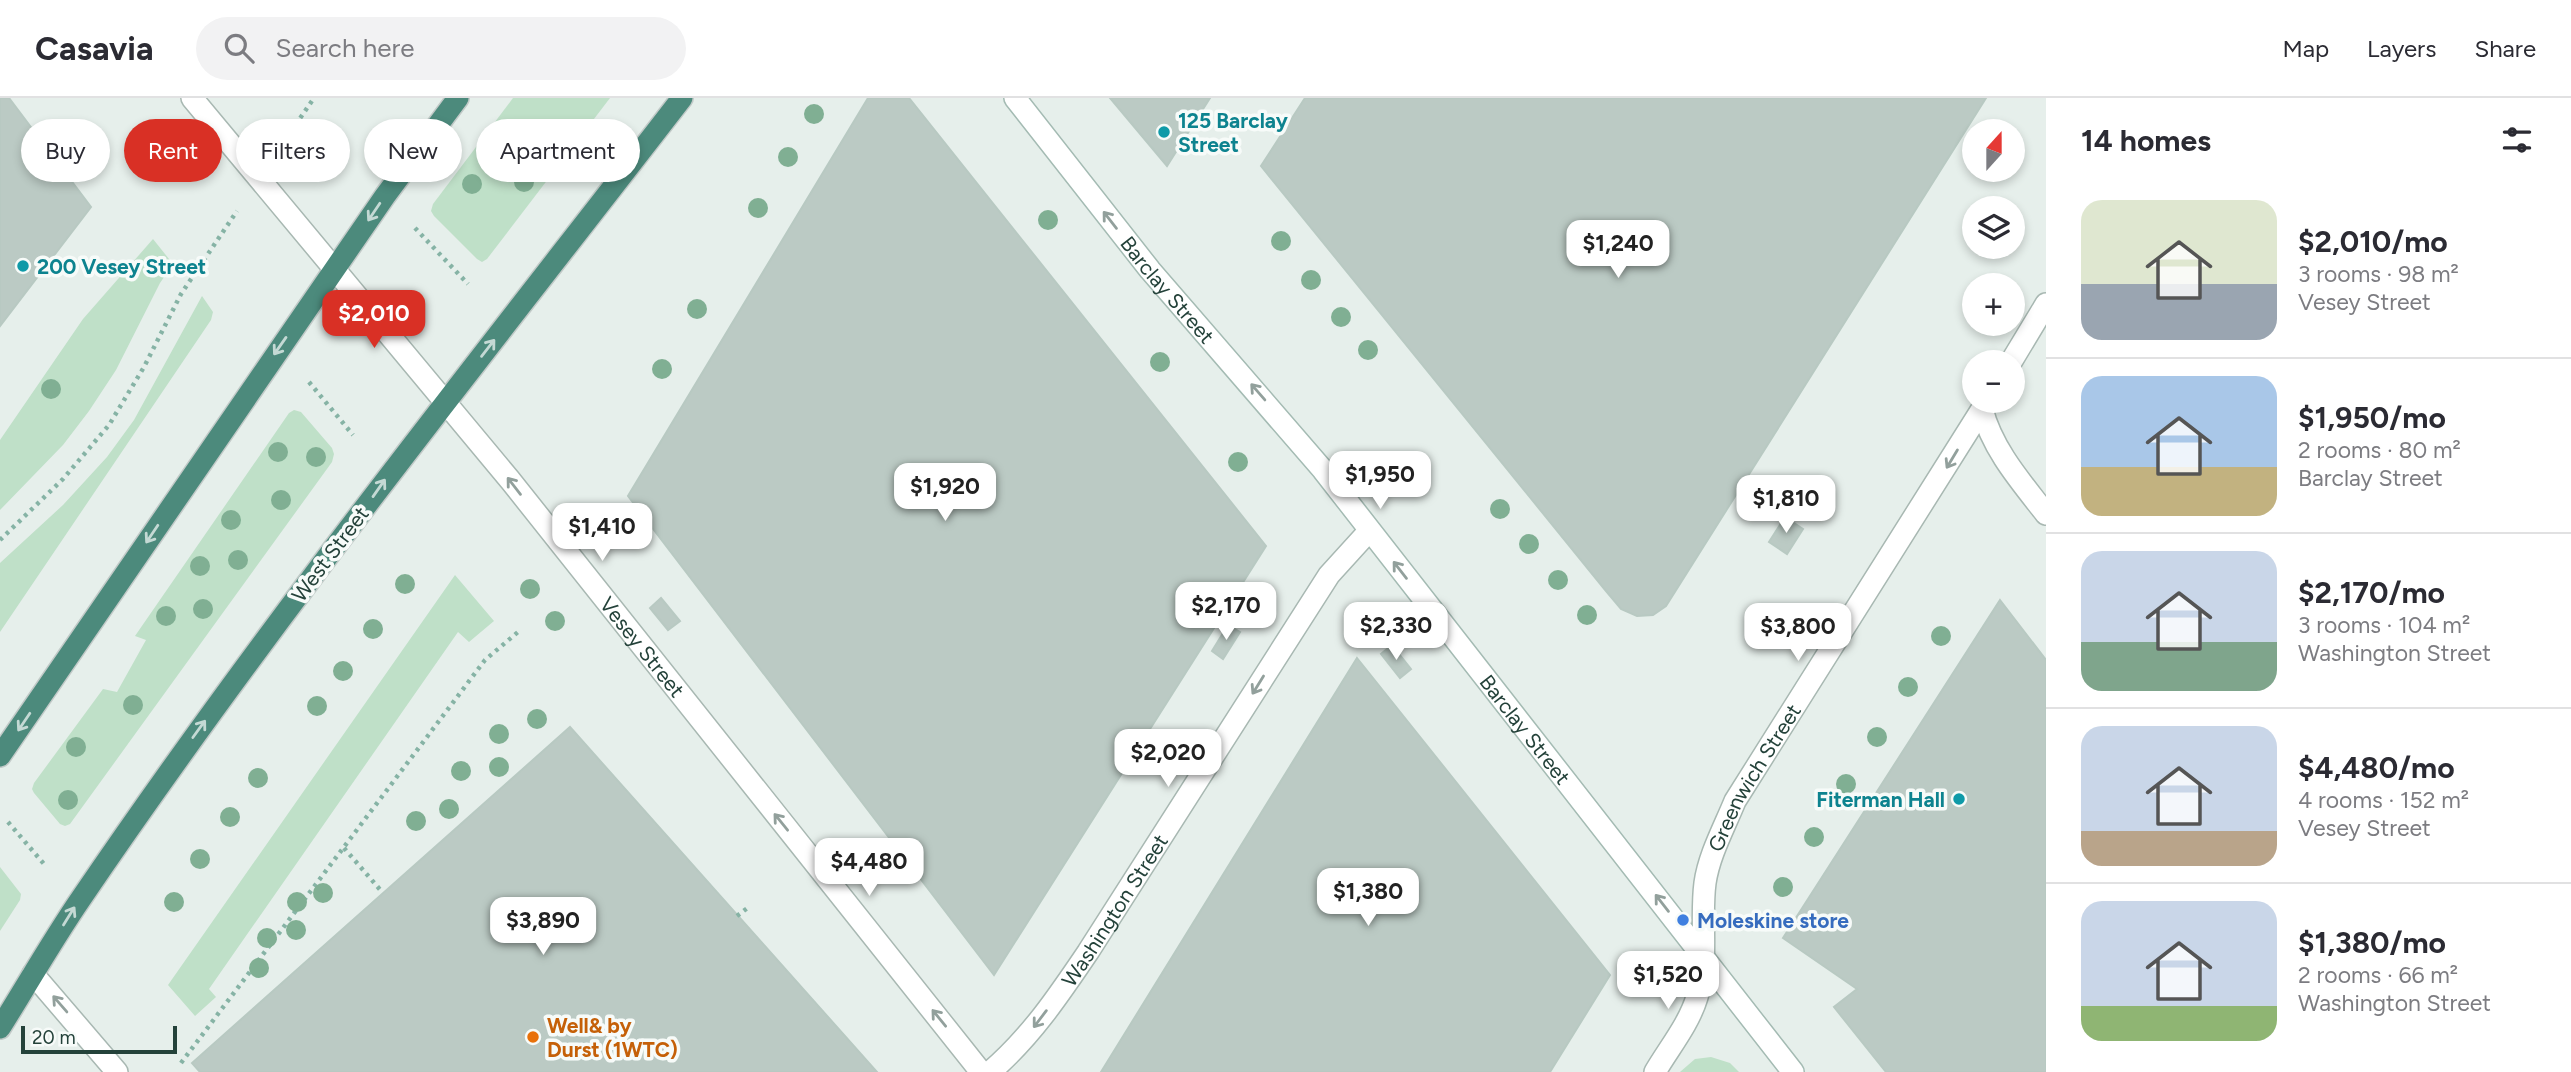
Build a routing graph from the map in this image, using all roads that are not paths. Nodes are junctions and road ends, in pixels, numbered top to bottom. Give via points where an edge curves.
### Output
1 (192, 98) edge
2 (458, 98) edge
3 (682, 98) edge
4 (1015, 98) edge
5 (334, 270) junction
6 (2046, 304) edge
7 (2018, 350) edge
8 (446, 402) junction
9 (1980, 413) edge
10 (1986, 413) edge
11 (2046, 514) edge
12 (1369, 531) junction
13 (0, 756) edge
14 (1704, 957) junction
15 (33, 974) junction
16 (0, 1027) edge
17 (117, 1072) edge
18 (981, 1072) edge
19 (990, 1072) edge
20 (1654, 1072) edge
21 (1793, 1072) edge

1 - 5 street, Vesey Street
2 -> 5 highway
8 -> 3 highway, West Street
12 -> 4 street, Barclay Street via 1281,418 1150,270
5 - 8 street, Vesey Street
5 -> 13 highway
6 - 7 street
15 -> 8 highway, West Street via 192,739
18 -> 8 street, Vesey Street
9 -> 14 street, Greenwich Street via 1735,801 1705,881
10 - 11 street via 2000,453
14 -> 12 street, Barclay Street
12 -> 19 street, Washington Street via 1329,575 1066,985 1034,1028
14 - 20 street, Greenwich Street via 1689,1017
14 - 21 street, Barclay Street
15 - 16 highway, West Street
17 -> 15 street

